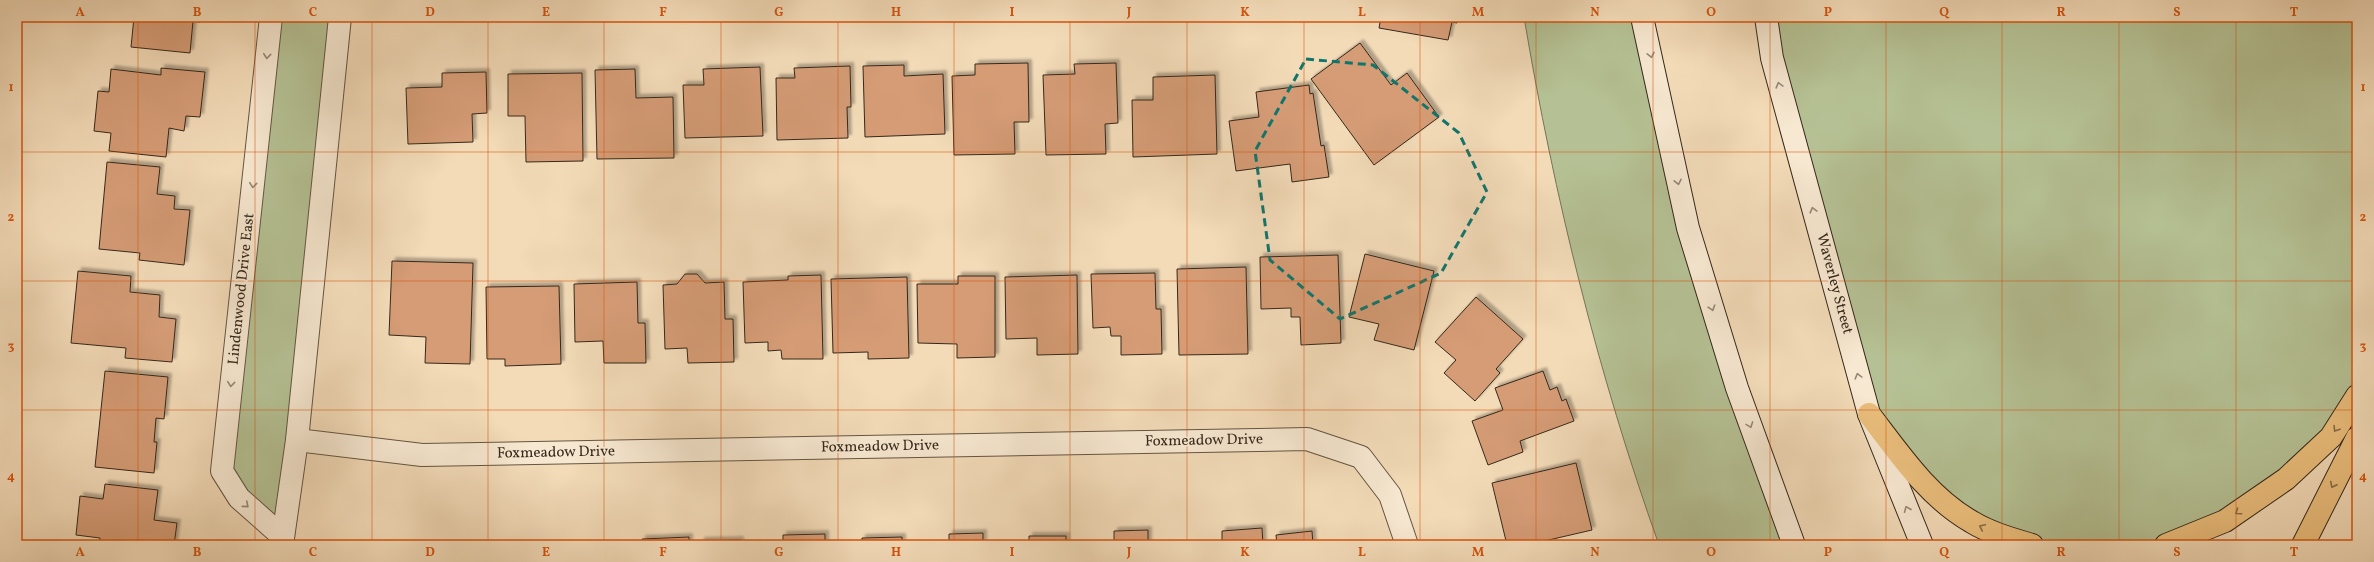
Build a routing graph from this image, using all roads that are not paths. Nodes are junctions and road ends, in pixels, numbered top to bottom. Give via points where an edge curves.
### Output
1 (271, 17) edge
2 (340, 17) edge
3 (1642, 17) edge
4 (1766, 17) edge
5 (2357, 396) edge
6 (1869, 414) junction
7 (2357, 438) edge
8 (297, 440) junction
9 (283, 541) edge
10 (1407, 545) edge
11 (1794, 545) edge
12 (1922, 545) edge
13 (2032, 545) edge
14 (2166, 545) edge
15 (2303, 545) edge

1 -> 9 street, Lindenwood Drive East via 222,471 238,498
2 - 8 street, Lindenwood Drive East
3 -> 11 street via 1688,228 1737,388
6 -> 4 street, Waverley Street via 1772,58
5 -> 14 main road via 2331,437 2286,479 2226,521
12 -> 6 street, Waverley Street
13 -> 6 main road via 1994,533 1971,522 1927,488
7 -> 15 main road
8 - 9 street, Lindenwood Drive East
8 - 10 street, Foxmeadow Drive via 422,455 1307,440 1361,457 1390,495

